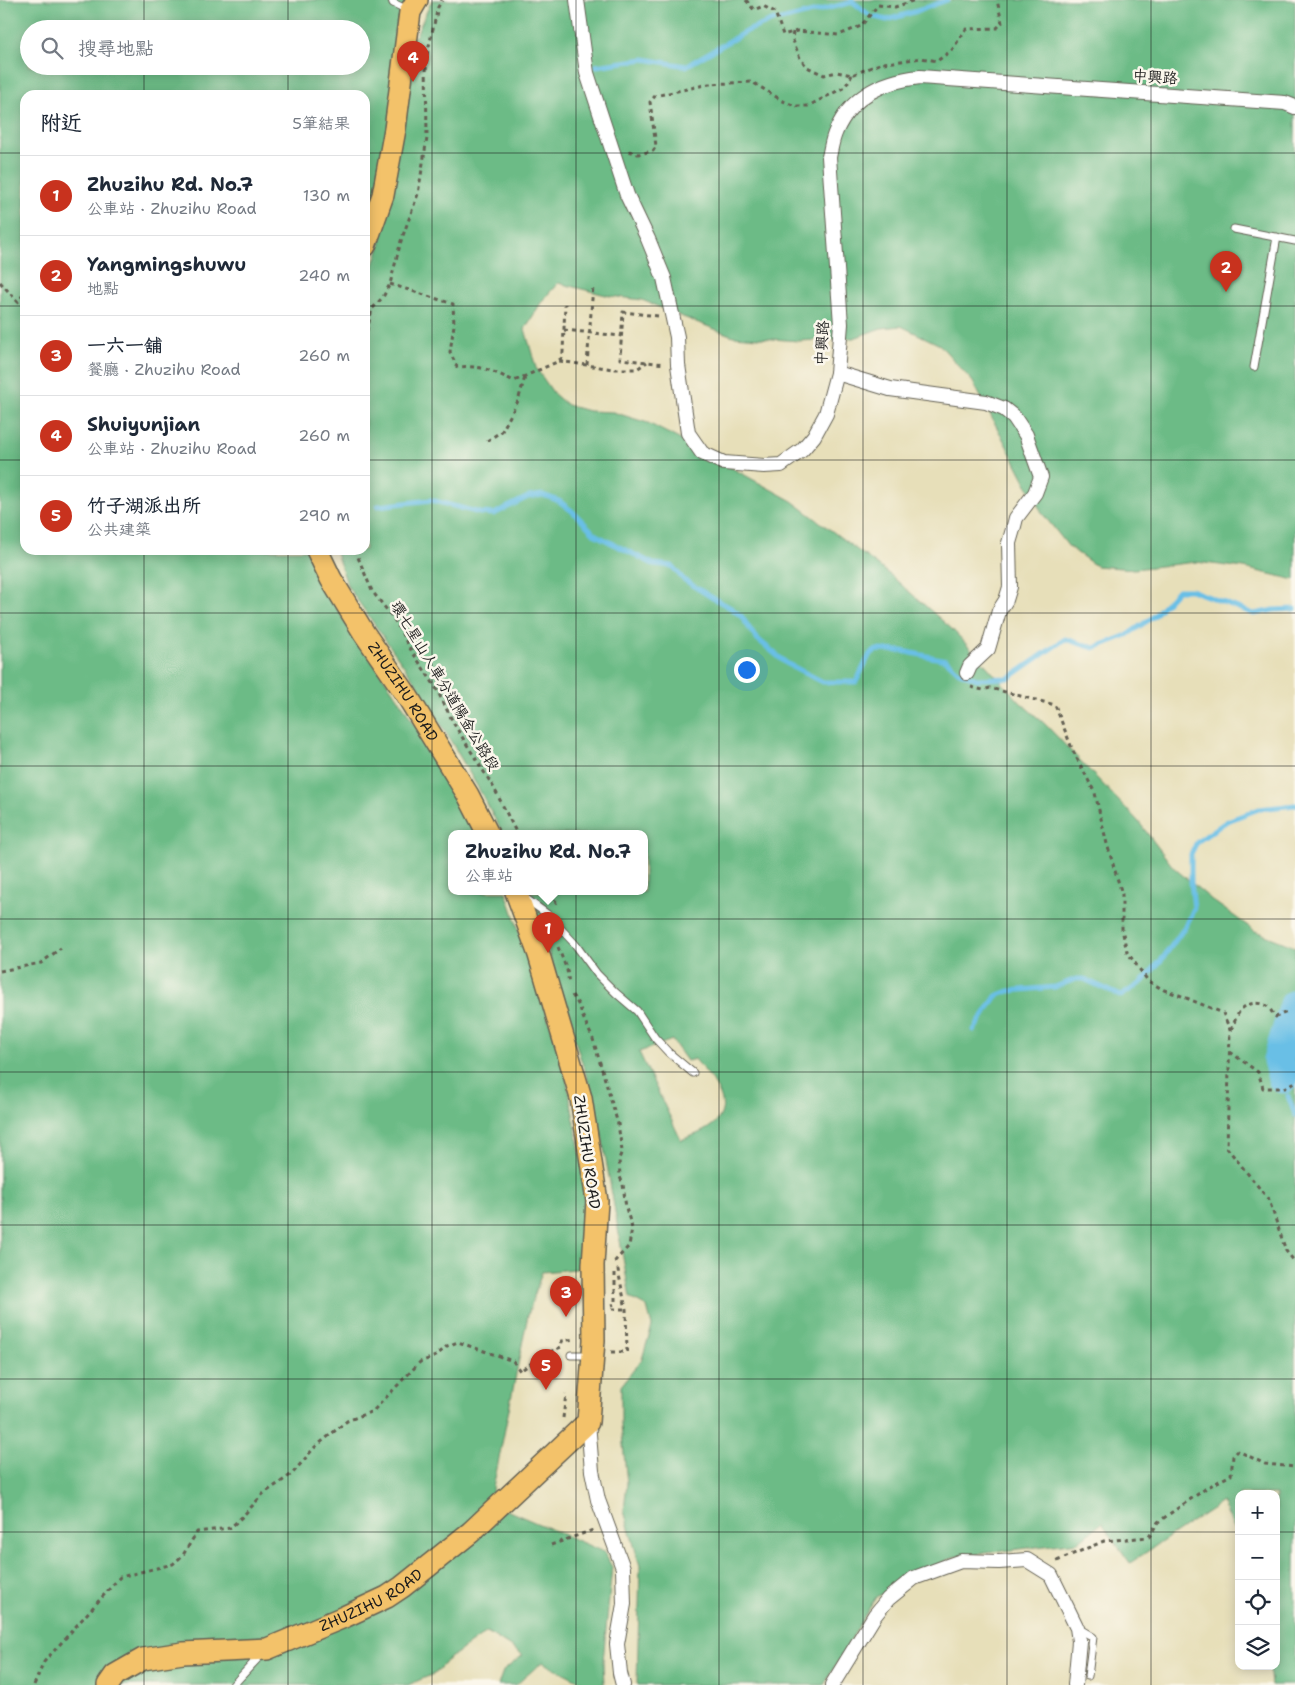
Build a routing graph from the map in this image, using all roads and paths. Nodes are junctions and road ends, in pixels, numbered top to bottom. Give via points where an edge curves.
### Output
1 (392, 0) edge
2 (442, 0) edge
3 (577, 0) edge
4 (746, 0) edge
5 (915, 0) edge
6 (997, 0) edge
7 (414, 6) edge
8 (793, 32) junction
9 (852, 75) junction
10 (1295, 107) edge
11 (626, 143) dead end
12 (1234, 229) dead end
13 (370, 232) edge
14 (1277, 237) junction
15 (1295, 241) edge
16 (0, 282) edge
17 (390, 284) junction
18 (593, 286) dead end
19 (20, 299) edge
20 (565, 304) dead end
21 (652, 315) dead end
22 (370, 318) edge
23 (564, 330) junction
24 (590, 333) junction
25 (621, 336) junction
26 (559, 361) junction
27 (587, 365) junction
28 (1254, 367) dead end
29 (837, 372) junction
30 (525, 376) junction
31 (487, 441) dead end
32 (319, 555) edge
33 (357, 555) edge
34 (966, 678) joint
35 (486, 830) edge
36 (516, 830) edge
37 (517, 895) edge
38 (520, 895) edge
39 (555, 895) edge
40 (557, 924) junction
41 (61, 948) dead end
42 (0, 971) edge
43 (569, 986) dead end
44 (571, 994) dead end
45 (1289, 1011) dead end
46 (1230, 1030) junction
47 (1230, 1052) junction
48 (693, 1073) dead end
49 (1295, 1082) edge
50 (608, 1262) dead end
51 (1295, 1262) edge
52 (626, 1309) junction
53 (576, 1339) dead end
54 (600, 1353) junction
55 (570, 1356) dead end
56 (568, 1413) dead end
57 (588, 1422) junction
58 (563, 1423) dead end
59 (1295, 1467) edge
60 (594, 1530) dead end
61 (551, 1544) dead end
62 (1055, 1562) dead end
63 (1078, 1628) junction
64 (267, 1648) junction
65 (1088, 1676) dead end
66 (34, 1685) edge
67 (108, 1685) edge
68 (233, 1685) edge
69 (623, 1685) edge
70 (832, 1685) edge
71 (1076, 1685) edge

1 - 7 lane via 393,3
2 - 17 path via 426,59 427,138 418,194
3 - 29 street, 中興路 via 588,73 627,195 664,278 677,337 688,433 702,453 724,463 781,465 802,450 814,436 826,414
4 - 8 path via 754,10 763,6 775,12 783,35
5 - 8 path via 895,7 878,5 861,26 839,36
6 - 9 path via 1002,22 997,28 966,29 952,50 937,61 922,58 882,63
7 - 13 main road via 383,195
8 - 9 path via 792,38 800,58 808,67 824,75 837,72
9 - 11 path via 846,87 808,106 783,101 752,82 709,84 654,96 650,102 656,146 653,151 638,154 628,151
10 - 29 street, 中興路 via 1284,103 920,77 899,79 865,94 850,106 835,132 829,157 841,324
12 - 14 lane
14 - 15 lane
14 - 28 lane
16 - 19 path via 18,302
17 - 22 path via 372,309
17 - 30 path via 453,304 450,352 457,366 487,369 514,381
18 - 24 path
20 - 23 path
21 - 25 path via 623,312
23 - 24 path
23 - 26 path via 563,352
24 - 25 path
24 - 27 path
25 - 27 path via 620,359 647,362 637,369
26 - 27 path
26 - 30 path
29 - 34 street via 890,389 986,402 1014,417 1026,436 1041,477 1035,493 1016,518 1010,543 1010,587 988,649 970,666
30 - 31 path via 518,401 502,431
32 - 35 main road, ZHUZIHU ROAD via 364,633 468,795
33 - 36 path, 環七星山人車分道陽金公路段 via 372,591 435,686
34 - 46 path via 974,689 990,688 1055,705 1094,793 1122,894 1122,929 1128,952 1148,981 1223,1013
37 - 54 main road, ZHUZIHU ROAD via 539,955 581,1098 597,1201 593,1265
38 - 40 lane
39 - 40 path
40 - 43 path via 557,944
40 - 48 lane via 597,974 637,1011 668,1052
41 - 42 path via 40,963
44 - 50 path via 593,1039 618,1124 622,1151 620,1177 632,1228 629,1246 616,1261
45 - 46 path via 1276,1017 1265,1003 1253,1004 1241,1009
46 - 47 path
47 - 49 path via 1258,1072 1263,1088 1285,1088
47 - 51 path via 1227,1148 1269,1200 1286,1251
52 - 52 path via 608,1307 615,1304 615,1271 618,1270
52 - 54 path via 627,1352
53 - 66 path via 562,1341 561,1346 520,1371 513,1361 458,1342 420,1362 373,1410 347,1420 314,1448 292,1474 263,1494 230,1528 197,1532 184,1555 173,1564 120,1577 44,1662
54 - 55 lane
54 - 57 main road, ZHUZIHU ROAD
56 - 58 path
57 - 64 main road, ZHUZIHU ROAD via 471,1532 402,1587 353,1613
57 - 69 street, ZHUZIHU ROAD via 598,1500 624,1568 624,1604 616,1644
59 - 62 path via 1265,1464 1238,1452 1233,1456 1231,1475 1208,1486 1158,1522 1149,1537 1104,1541
60 - 61 path
63 - 65 lane via 1093,1637
63 - 70 street via 1051,1575 1027,1560 961,1561 914,1578 888,1599 875,1614
63 - 71 street
64 - 67 main road, ZHUZIHU ROAD via 143,1659 116,1675
64 - 68 lane

